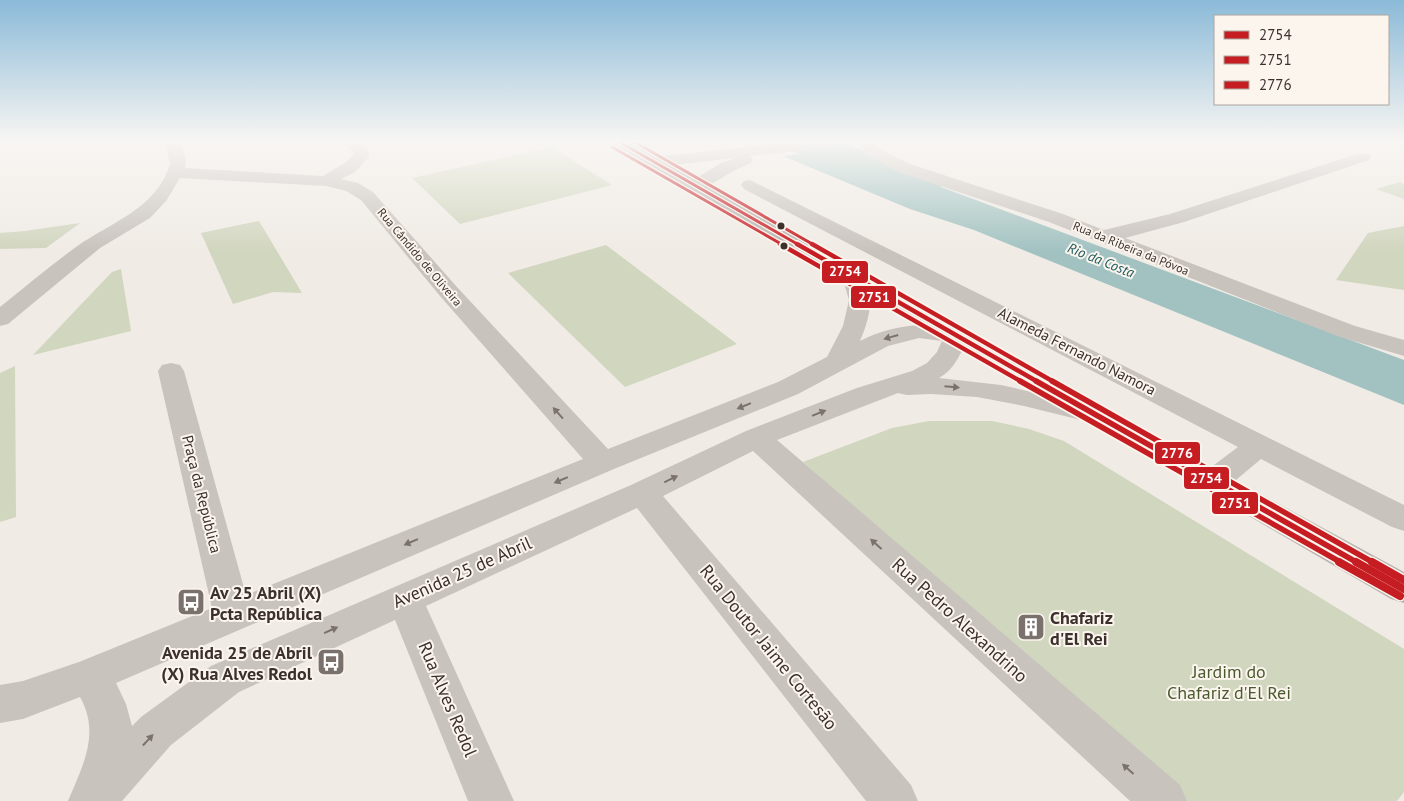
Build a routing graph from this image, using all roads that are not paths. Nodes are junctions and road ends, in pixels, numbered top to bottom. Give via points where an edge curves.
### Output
1 (332, 177) edge
2 (681, 177) edge
3 (709, 177) edge
4 (933, 177) edge
5 (1301, 177) edge
6 (172, 178) joint
7 (326, 181) junction
8 (750, 185) dead end
9 (696, 186) junction
10 (1102, 236) junction
11 (853, 276) junction
12 (0, 319) edge
13 (956, 334) junction
14 (1404, 348) edge
15 (833, 364) junction
16 (171, 371) dead end
17 (876, 391) junction
18 (1093, 414) junction
19 (756, 438) junction
20 (1260, 445) junction
21 (603, 462) junction
22 (1213, 482) junction
23 (642, 493) junction
24 (1404, 519) edge
25 (1404, 589) edge
26 (404, 598) junction
27 (233, 616) junction
28 (89, 676) junction
29 (8, 705) edge
30 (89, 801) edge
31 (491, 801) edge
32 (896, 801) edge
33 (1164, 801) edge

1 - 7 street
2 - 9 main road
3 - 9 street
4 - 10 street, Rua da Ribeira da Póvoa
5 - 10 street via 1177,218
6 - 7 street, Rua Cândido de Oliveira
6 - 12 street via 160,199 138,218 94,244
21 -> 7 street, Rua Cândido de Oliveira via 460,305 368,196 352,187
8 - 20 street, Alameda Fernando Namora
9 - 11 main road
10 - 14 street, Rua da Ribeira da Póvoa via 1337,328
11 - 13 main road
11 - 15 street via 860,300 855,326
13 -> 15 street via 919,331 898,335 879,340
13 - 17 street, Avenida 25 de Abril via 950,354 936,368 921,377
13 - 18 main road
15 - 17 street
15 -> 21 street via 788,388
16 - 27 street, Praça da República
17 -> 18 street, Avenida 25 de Abril via 930,385 963,388 1011,394
19 -> 17 street, Avenida 25 de Abril
18 - 22 main road
23 -> 19 street, Avenida 25 de Abril
33 -> 19 street, Rua Pedro Alexandrino
20 - 22 street
20 - 24 street, Alameda Fernando Namora
21 -> 27 street
22 - 25 main road
23 - 26 street, Avenida 25 de Abril
23 - 32 street, Rua Doutor Jaime Cortesão
30 -> 26 street, Avenida 25 de Abril via 156,731 225,679
26 - 31 street, Rua Alves Redol
27 - 28 street
28 - 29 street
28 - 30 street, Avenida 25 de Abril via 103,696 113,727 107,767

